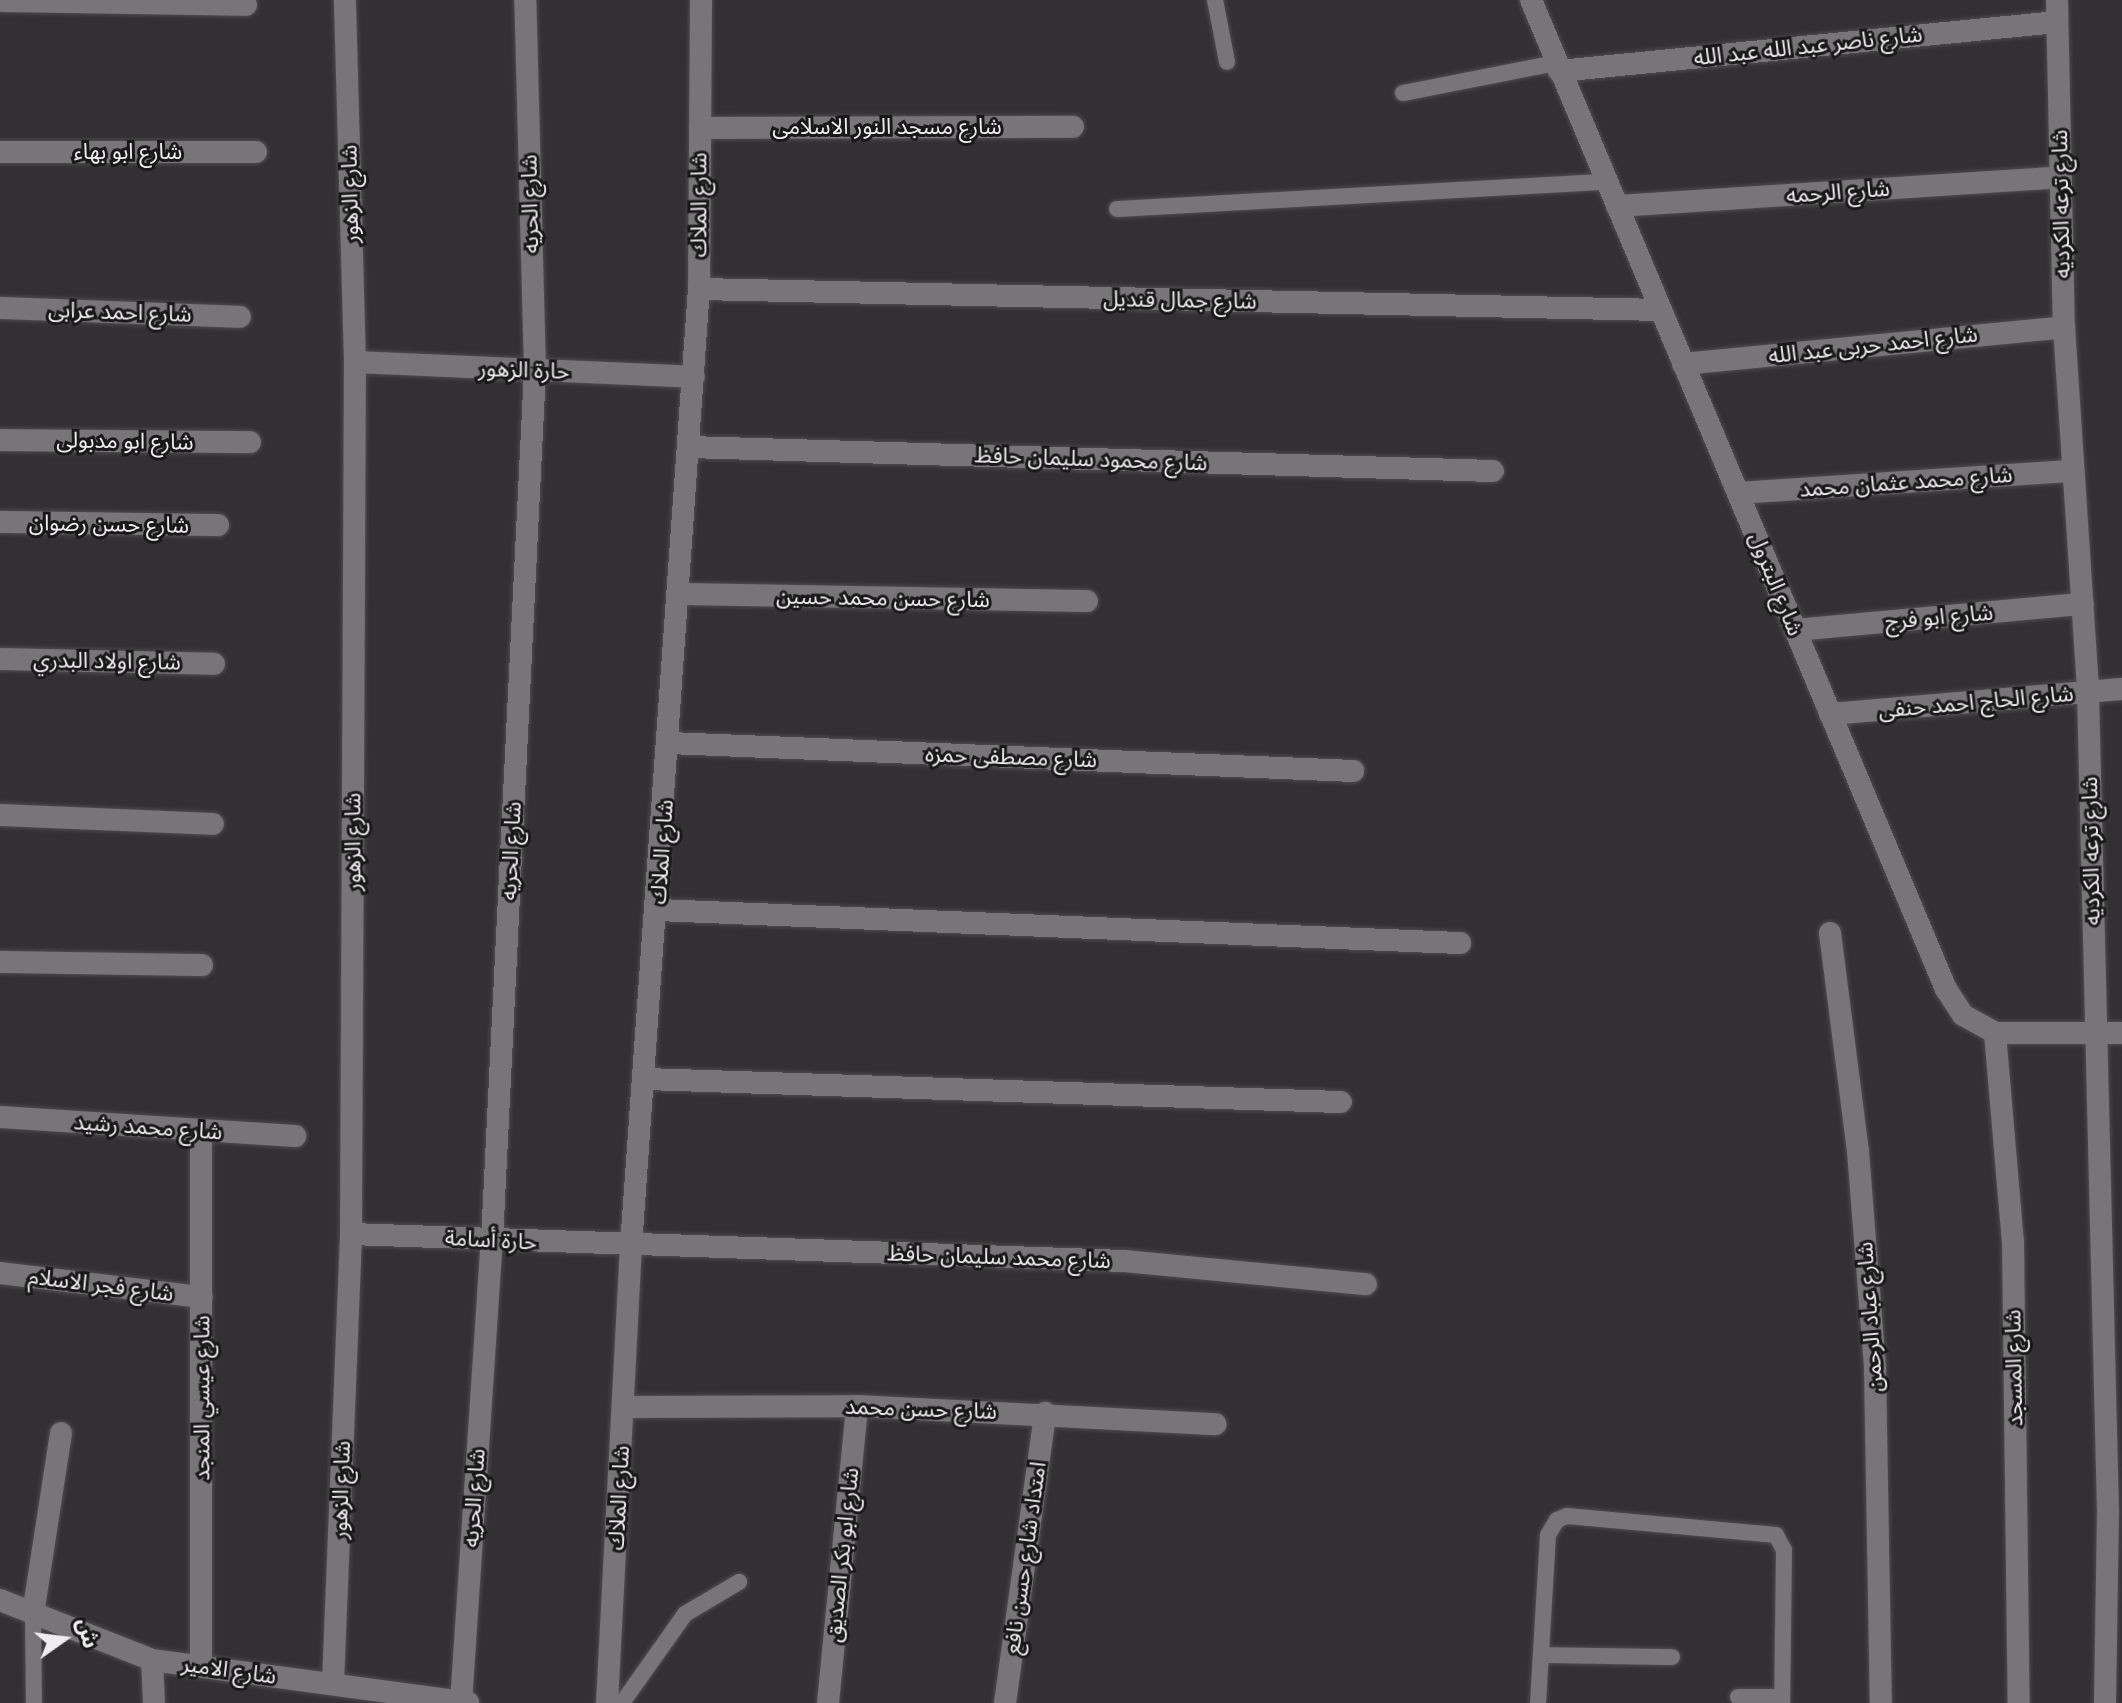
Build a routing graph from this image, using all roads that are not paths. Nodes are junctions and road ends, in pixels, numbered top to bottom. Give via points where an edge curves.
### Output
1 (345, 0) edge
2 (525, 0) edge
3 (701, 0) edge
4 (1215, 0) edge
5 (1531, 0) edge
6 (0, 1) edge
7 (246, 5) dead end
8 (2057, 11) edge
9 (1227, 62) dead end
10 (1558, 67) junction
11 (1403, 93) dead end
12 (1073, 127) dead end
13 (700, 128) junction
14 (0, 152) edge
15 (256, 152) dead end
16 (2060, 177) junction
17 (1606, 182) junction
18 (1617, 206) junction
19 (1117, 209) dead end
20 (699, 289) junction
21 (0, 308) edge
22 (1660, 310) junction
23 (240, 317) dead end
24 (2064, 327) junction
25 (355, 362) junction
26 (1683, 364) junction
27 (535, 370) junction
28 (694, 377) junction
29 (0, 440) edge
30 (250, 442) dead end
31 (689, 447) junction
32 (1493, 471) dead end
33 (2073, 471) junction
34 (1738, 493) junction
35 (0, 522) edge
36 (218, 525) dead end
37 (679, 594) junction
38 (1087, 601) dead end
39 (2083, 604) junction
40 (1795, 630) junction
41 (0, 659) edge
42 (214, 664) dead end
43 (2122, 689) edge
44 (2088, 693) junction
45 (1830, 714) junction
46 (669, 743) junction
47 (1353, 771) dead end
48 (0, 815) edge
49 (213, 824) dead end
50 (658, 910) junction
51 (1830, 933) dead end
52 (1460, 943) dead end
53 (0, 962) edge
54 (202, 965) dead end
55 (1995, 1033) junction
56 (2093, 1033) junction
57 (2122, 1033) edge
58 (646, 1079) junction
59 (1341, 1102) dead end
60 (0, 1117) edge
61 (201, 1130) junction
62 (295, 1136) dead end
63 (351, 1234) junction
64 (492, 1240) junction
65 (631, 1246) junction
66 (0, 1273) edge
67 (1366, 1284) dead end
68 (202, 1297) junction
69 (857, 1406) junction
70 (625, 1407) junction
71 (1045, 1413) junction
72 (1216, 1424) dead end
73 (61, 1433) dead end
74 (739, 1582) dead end
75 (0, 1600) edge
76 (33, 1614) junction
77 (1541, 1655) junction
78 (1672, 1657) dead end
79 (152, 1660) junction
80 (201, 1666) junction
81 (322, 1690) edge
82 (1738, 1697) dead end
83 (1782, 1700) edge
84 (461, 1702) edge
85 (34, 1703) edge
86 (154, 1703) edge
87 (468, 1703) edge
88 (607, 1703) edge
89 (622, 1703) edge
90 (828, 1703) edge
91 (1005, 1703) edge
92 (1538, 1703) edge
93 (1881, 1703) edge
94 (2019, 1703) edge
95 (2105, 1703) edge

1 - 25 street, شارع الزهور
2 - 27 street, شارع الحريه
3 - 13 street, شارع الملاك
4 - 9 lane
5 - 10 street, شارع البترول
6 - 7 street
8 - 10 street, شارع ناصر عبد الله عبد الله
8 - 16 street, شارع ترعه الكرديه
10 - 11 lane
10 - 17 street, شارع البترول
12 - 13 street, شارع مسجد النور الاسلامى
13 - 20 street, شارع الملاك
14 - 15 street, شارع ابو بهاء
16 - 18 street, شارع الرحمه
16 - 24 street, شارع ترعه الكرديه
17 - 18 street, شارع البترول
17 - 19 lane
18 - 22 street, شارع البترول
20 - 22 street, شارع جمال قنديل
20 - 28 street, شارع الملاك
21 - 23 street, شارع احمد عرابى
22 - 26 street, شارع البترول
24 - 26 street, شارع احمد حربى عبد الله
24 - 33 street, شارع ترعه الكرديه
25 - 27 street, حارة الزهور
25 - 63 street, شارع الزهور
26 - 34 street, شارع البترول
27 - 28 street, حارة الزهور
27 - 64 street, شارع الحريه
28 - 31 street, شارع الملاك
29 - 30 street, شارع ابو مدبولى
31 - 32 street, شارع محمود سليمان حافظ
31 - 37 street, شارع الملاك
33 - 34 street, شارع محمد عثمان محمد
33 - 39 street, شارع ترعه الكرديه
34 - 40 street, شارع البترول
35 - 36 street, شارع حسن رضوان
37 - 38 street, شارع حسن محمد حسين
37 - 46 street, شارع الملاك
39 - 40 street, شارع ابو فرج
39 - 44 street, شارع ترعه الكرديه
40 - 45 street, شارع البترول
41 - 42 street, شارع اولاد البدري
43 - 44 street, شارع الحاج احمد حنفى
44 - 45 street, شارع الحاج احمد حنفى
44 - 56 street, شارع ترعه الكرديه
45 - 55 street, شارع البترول via 1946,989 1963,1015
46 - 47 street, شارع مصطفى حمزه
46 - 50 street, شارع الملاك
48 - 49 street
50 - 52 street
50 - 58 street, شارع الملاك
51 - 93 street, شارع عباد الرحمن via 1858,1151 1875,1369
53 - 54 street
55 - 56 street
55 - 94 street, شارع المسجد via 2013,1241
56 - 57 street
56 - 95 street, شارع ترعه الكرديه via 2108,1511
58 - 59 street
58 - 65 street, شارع الملاك
60 - 61 street, شارع محمد رشيد
61 - 62 street, شارع محمد رشيد
61 - 68 street, شارع عيسي المنجد
63 - 64 street, حارة أسامة
63 - 81 street, شارع الزهور
64 - 65 street, حارة أسامة
64 - 84 street, شارع الحريه
65 - 67 street, شارع محمد سليمان حافظ via 1125,1261
65 - 70 street, شارع الملاك
66 - 68 street, شارع فجر الاسلام
68 - 80 street, شارع عيسي المنجد
69 - 70 street, شارع حسن محمد
69 - 71 street, شارع حسن محمد
69 - 90 street, شارع ابو بكر الصديق
70 - 88 street, شارع الملاك
71 - 72 street, شارع حسن محمد
71 - 91 street, امتداد شارع حسن نافع
73 - 76 street
74 - 89 lane via 685,1614
75 - 76 street, شارع الامير
76 - 79 street, شارع الامير
76 - 85 lane
77 - 78 lane
77 - 83 lane via 1548,1535 1557,1520 1567,1516 1768,1531 1784,1550
77 - 92 lane
79 - 80 street, شارع الامير
79 - 86 street
80 - 81 street, شارع الامير
81 - 84 street, شارع الامير
82 - 83 lane
84 - 87 street, شارع الامير

